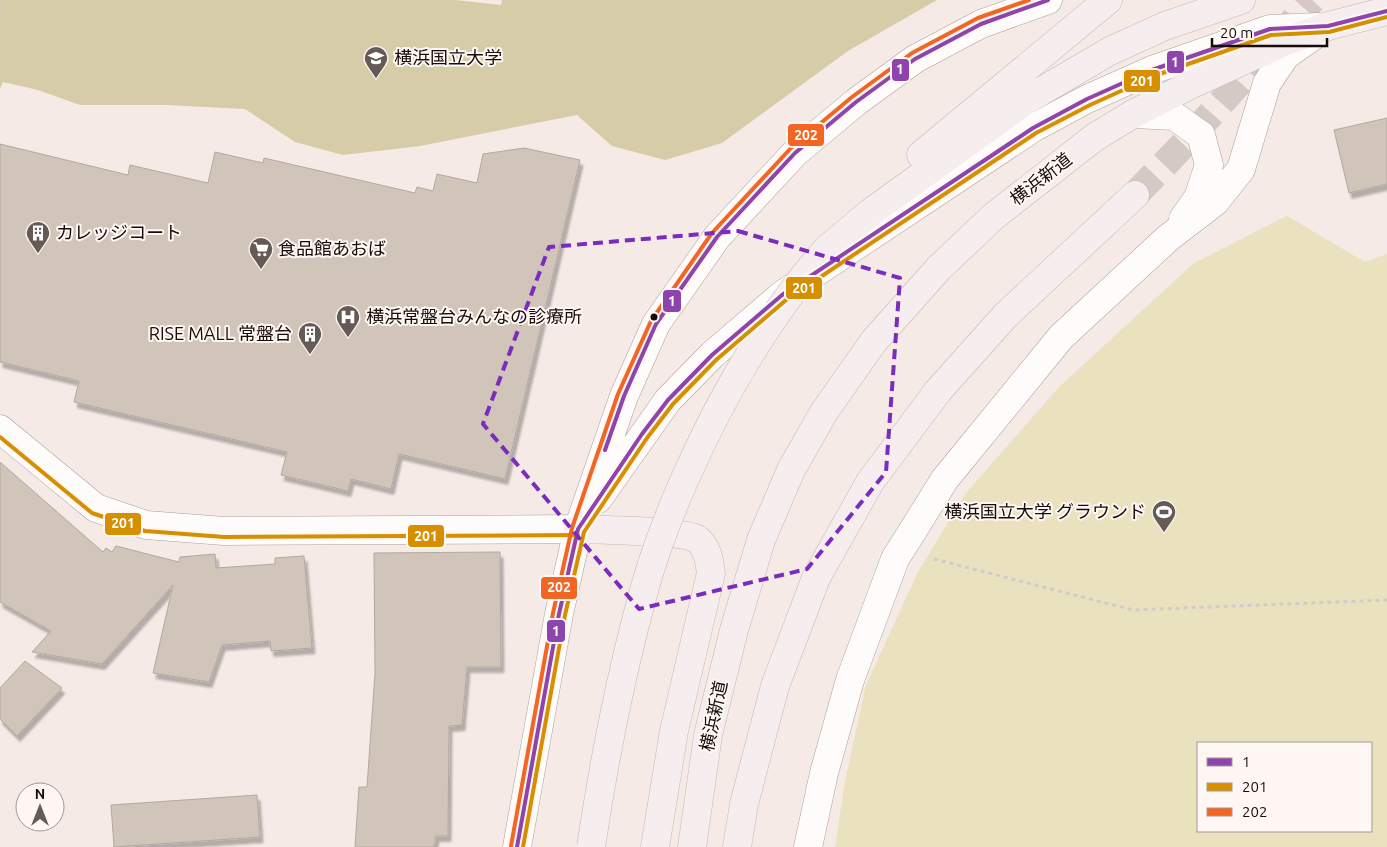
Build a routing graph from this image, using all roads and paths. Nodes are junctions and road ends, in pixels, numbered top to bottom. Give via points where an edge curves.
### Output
1 (2, 0) edge
2 (1048, 0) edge
3 (1108, 0) edge
4 (1241, 0) edge
5 (0, 7) edge
6 (1387, 11) edge
7 (1328, 26) junction
8 (1133, 114) junction
9 (1135, 195) tunnel mouth
10 (1168, 238) junction
11 (827, 249) junction
12 (0, 429) edge
13 (578, 529) junction
14 (929, 557) dead end
15 (1387, 600) edge
16 (517, 847) edge
17 (591, 847) edge
18 (655, 847) edge
19 (692, 847) edge
20 (737, 847) edge
21 (808, 847) edge

1 - 5 path
2 - 13 street via 981,24 915,59 856,102 795,153 717,237 656,324 624,396
3 - 11 highway via 901,172
4 - 11 highway via 1174,23 1110,51 1028,99 871,212
6 - 7 highway, 横浜新道
7 - 8 highway, 横浜新道 via 1201,79
7 - 10 street via 1286,55 1267,83 1241,168 1214,202
7 - 13 street via 1270,29 1152,70 1087,98 1033,128 782,295 712,355 668,400
8 - 10 street via 1174,116 1201,135 1209,165 1198,198
8 - 19 highway, 横浜新道 via 1056,166 994,216 939,268 874,341 824,412 791,470 758,549 708,735
9 - 20 highway via 1006,315 938,391 870,482 816,578 774,686 744,804
10 - 21 street via 1062,337 945,479 895,559 850,680 824,773
11 - 17 highway, bridge via 784,300 741,367 675,502 645,587 620,689
12 - 13 street via 96,508 146,525 224,531
13 - 16 street
13 - 18 highway via 676,534 696,538 708,554 710,573 674,731
14 - 15 path via 1133,610

